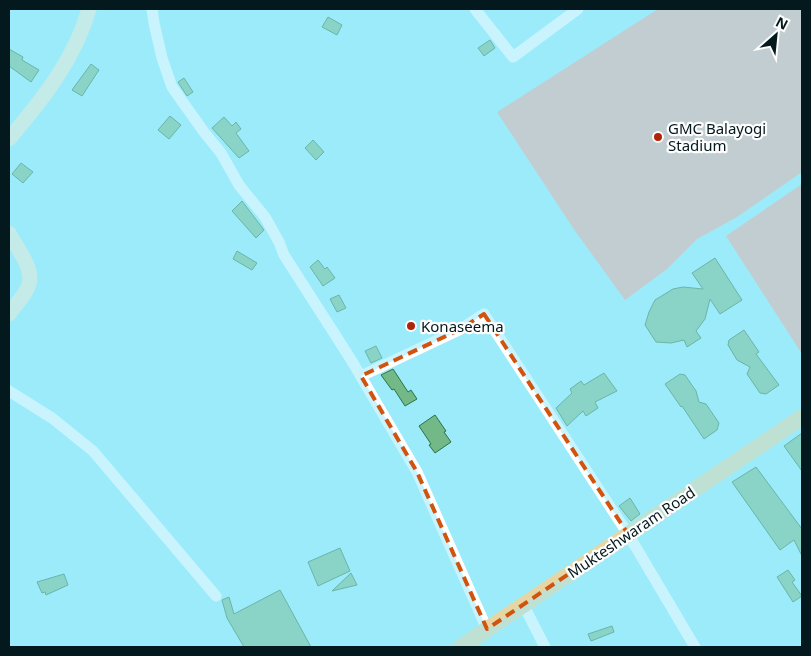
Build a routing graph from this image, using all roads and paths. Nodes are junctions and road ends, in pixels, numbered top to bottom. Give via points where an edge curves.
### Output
1 (89, 9) edge
2 (152, 9) edge
3 (475, 9) edge
4 (578, 9) edge
5 (9, 139) edge
6 (9, 233) edge
7 (9, 314) edge
8 (361, 376) junction
9 (9, 391) edge
10 (802, 417) edge
11 (628, 534) junction
12 (216, 596) dead end
13 (524, 606) junction
14 (487, 629) junction
15 (461, 647) edge
16 (545, 647) edge
17 (695, 647) edge

1 - 5 main road via 76,43 60,70 42,99
2 - 8 street via 172,87 264,217 284,256
3 - 4 street via 513,57
6 - 7 main road via 30,274 29,284
8 - 11 street via 459,330 484,314
8 - 14 street via 416,472
9 - 12 street via 52,418 93,452
10 - 11 main road, Mukteshwaram Road
11 - 13 main road, Mukteshwaram Road
11 - 17 street
13 - 14 main road, Mukteshwaram Road
13 - 16 street
14 - 15 main road, Mukteshwaram Road

